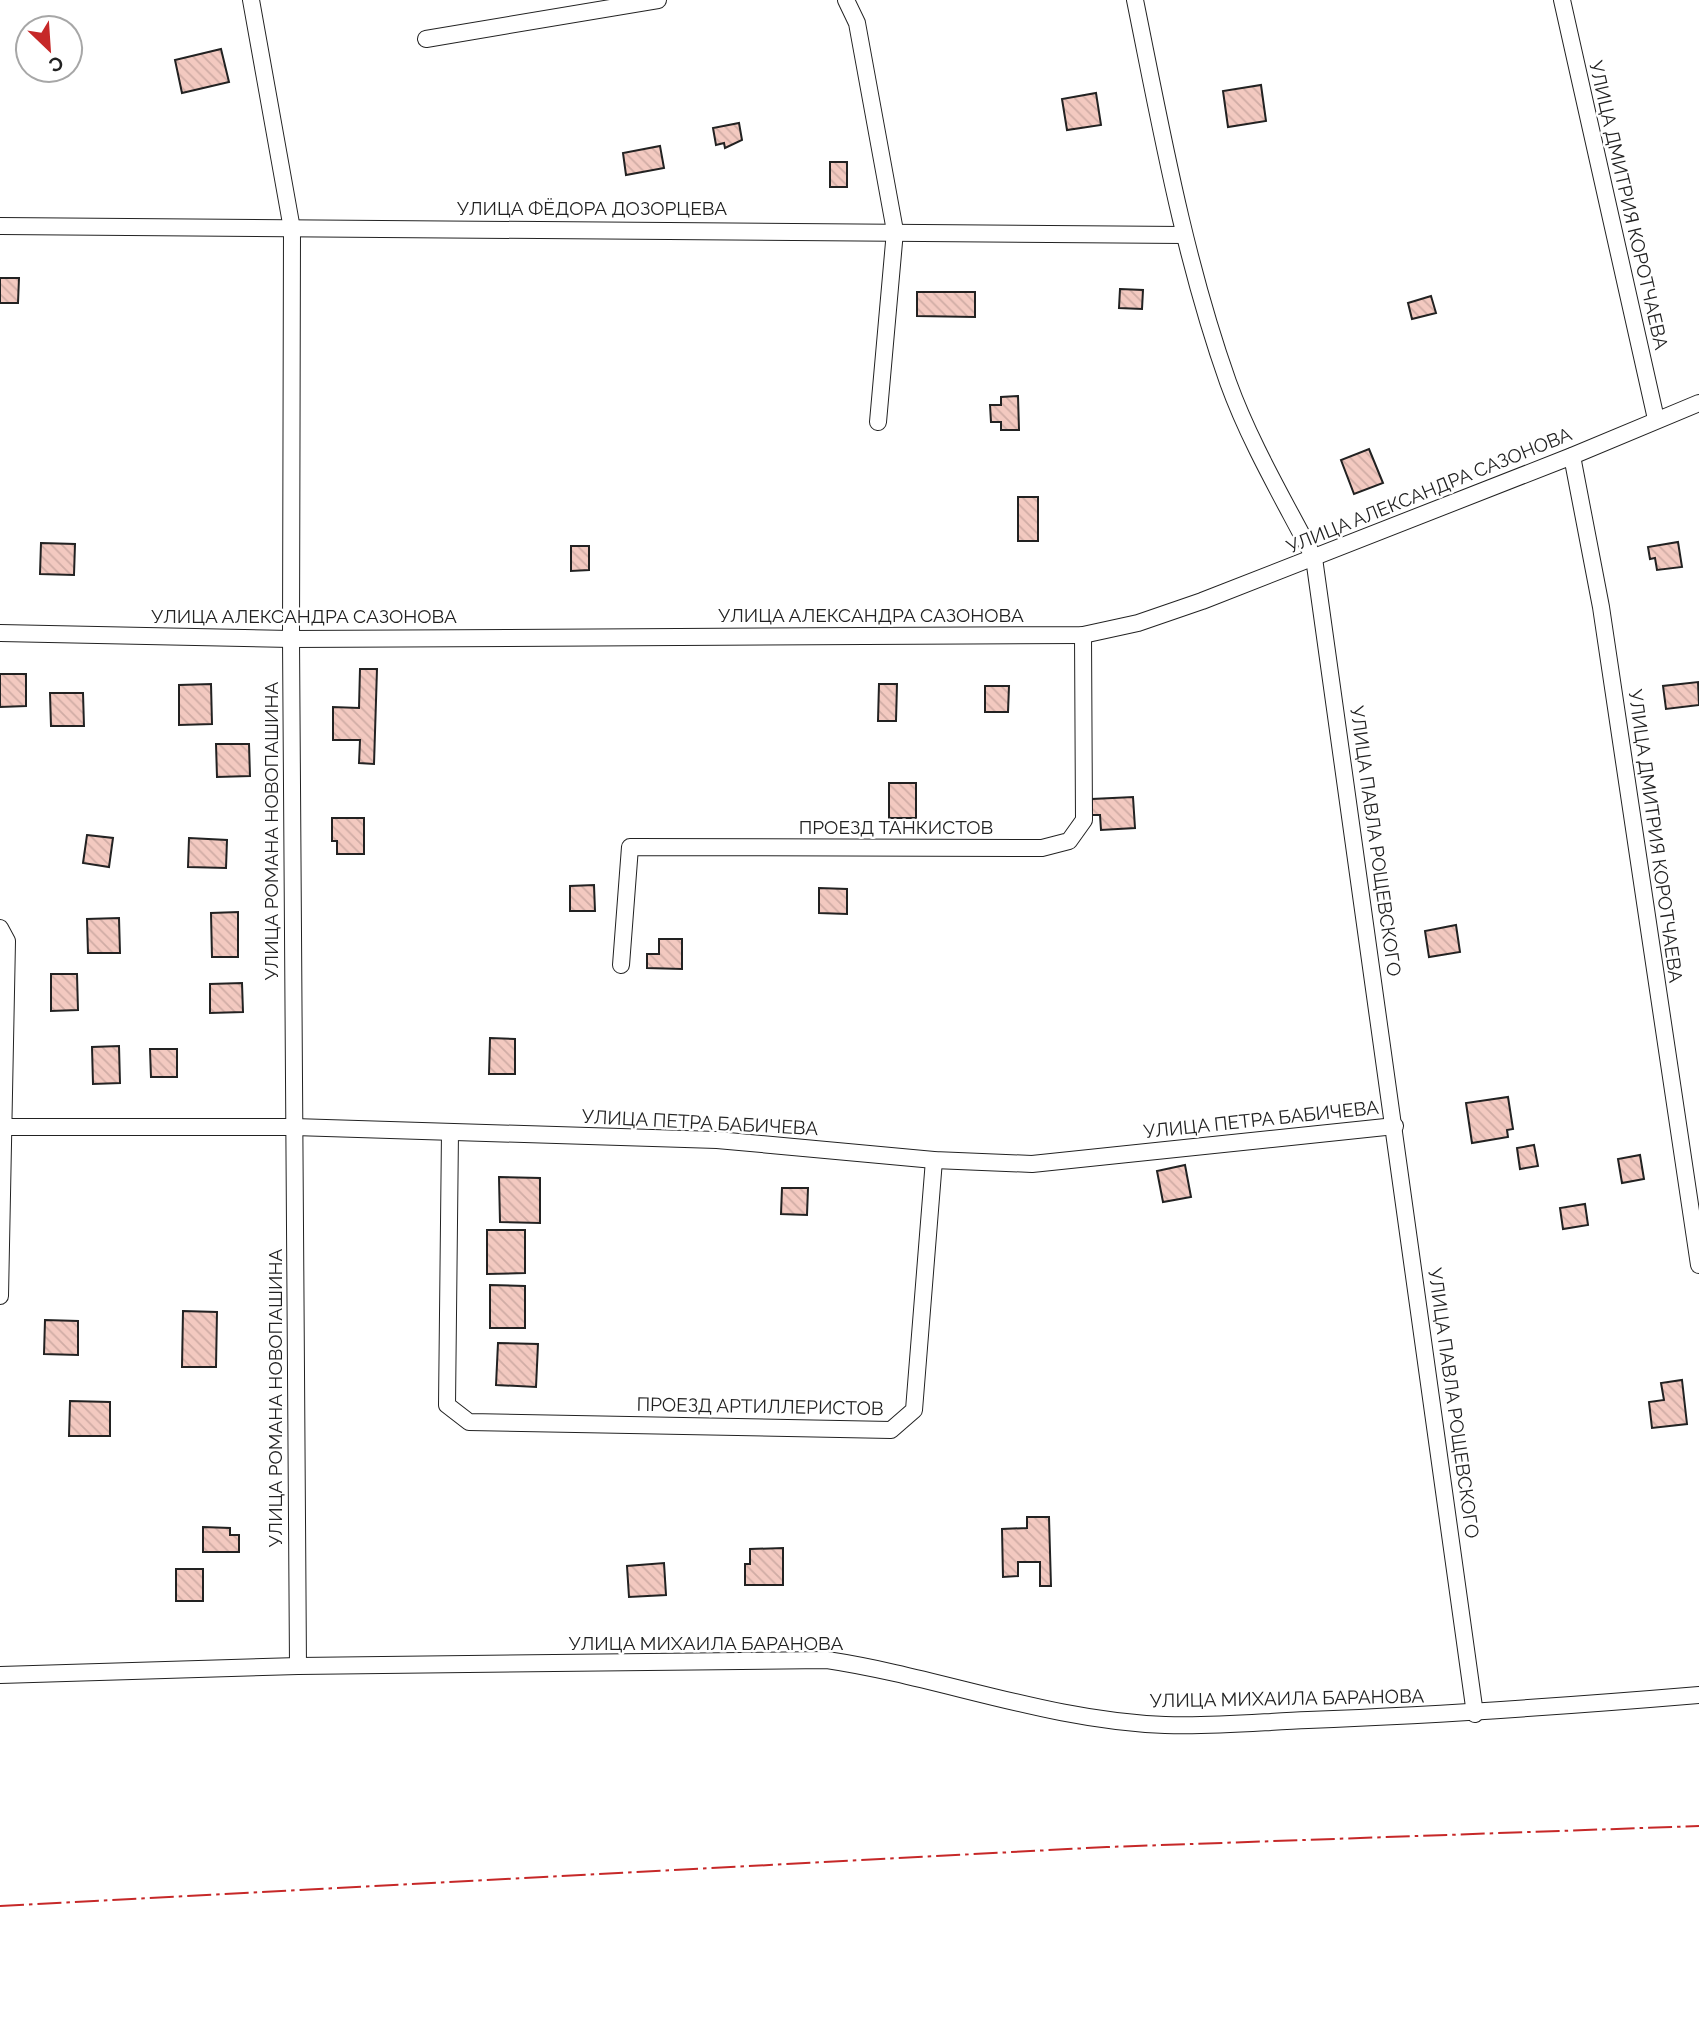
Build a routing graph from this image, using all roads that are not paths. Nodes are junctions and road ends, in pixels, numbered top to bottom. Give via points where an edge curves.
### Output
1 (251, 0) edge
2 (658, 0) edge
3 (846, 0) edge
4 (1136, 0) edge
5 (1562, 0) edge
6 (426, 39) dead end
7 (0, 226) edge
8 (292, 229) junction
9 (895, 231) junction
10 (1184, 235) junction
11 (1699, 403) edge
12 (1656, 419) junction
13 (878, 422) dead end
14 (1572, 456) junction
15 (1314, 558) junction
16 (0, 633) edge
17 (1083, 635) junction
18 (291, 639) junction
19 (0, 928) edge
20 (621, 965) dead end
21 (1395, 1126) junction
22 (294, 1127) junction
23 (1, 1128) edge
24 (450, 1132) junction
25 (934, 1160) junction
26 (1699, 1265) edge
27 (0, 1296) edge
28 (298, 1666) junction
29 (0, 1675) edge
30 (1699, 1695) edge
31 (1475, 1714) junction

1 - 8 street, УЛИЦА РОМАНА НОВОПАШИНА
2 - 6 street
3 - 9 street via 858,23
4 - 10 street, УЛИЦА ПАВЛА РОЩЕВСКОГО
5 - 12 street, УЛИЦА ДМИТРИЯ КОРОТЧАЕВА
7 - 8 street, УЛИЦА ФЁДОРА ДОЗОРЦЕВА
8 - 9 street, УЛИЦА ФЁДОРА ДОЗОРЦЕВА
8 - 18 street, УЛИЦА РОМАНА НОВОПАШИНА
9 - 10 street, УЛИЦА ФЁДОРА ДОЗОРЦЕВА
9 - 13 street
10 - 15 street, УЛИЦА ПАВЛА РОЩЕВСКОГО via 1228,382 1258,453
11 - 12 street, УЛИЦА АЛЕКСАНДРА САЗОНОВА
12 - 14 street, УЛИЦА АЛЕКСАНДРА САЗОНОВА
14 - 15 street, УЛИЦА АЛЕКСАНДРА САЗОНОВА
14 - 26 street, УЛИЦА ДМИТРИЯ КОРОТЧАЕВА via 1601,607
15 - 17 street, УЛИЦА АЛЕКСАНДРА САЗОНОВА via 1138,623
15 - 21 street, УЛИЦА ПАВЛА РОЩЕВСКОГО
16 - 18 street, УЛИЦА АЛЕКСАНДРА САЗОНОВА
17 - 18 street, УЛИЦА АЛЕКСАНДРА САЗОНОВА
17 - 20 street, ПРОЕЗД ТАНКИСТОВ via 1084,821 1069,841 1042,848 630,847
18 - 22 street, УЛИЦА РОМАНА НОВОПАШИНА
19 - 23 street via 7,941
21 - 25 street, УЛИЦА ПЕТРА БАБИЧЕВА via 1032,1164
21 - 31 street, УЛИЦА ПАВЛА РОЩЕВСКОГО
22 - 23 street, УЛИЦА ПЕТРА БАБИЧЕВА
22 - 24 street, УЛИЦА ПЕТРА БАБИЧЕВА
22 - 28 street, УЛИЦА РОМАНА НОВОПАШИНА
23 - 27 street
24 - 25 street, УЛИЦА ПЕТРА БАБИЧЕВА via 717,1140
24 - 25 street, ПРОЕЗД АРТИЛЛЕРИСТОВ via 447,1405 469,1422 891,1430 914,1410
28 - 29 street, УЛИЦА МИХАИЛА БАРАНОВА
28 - 31 street, УЛИЦА МИХАИЛА БАРАНОВА via 827,1660 891,1670 1054,1711 1164,1725
30 - 31 street, УЛИЦА МИХАИЛА БАРАНОВА

